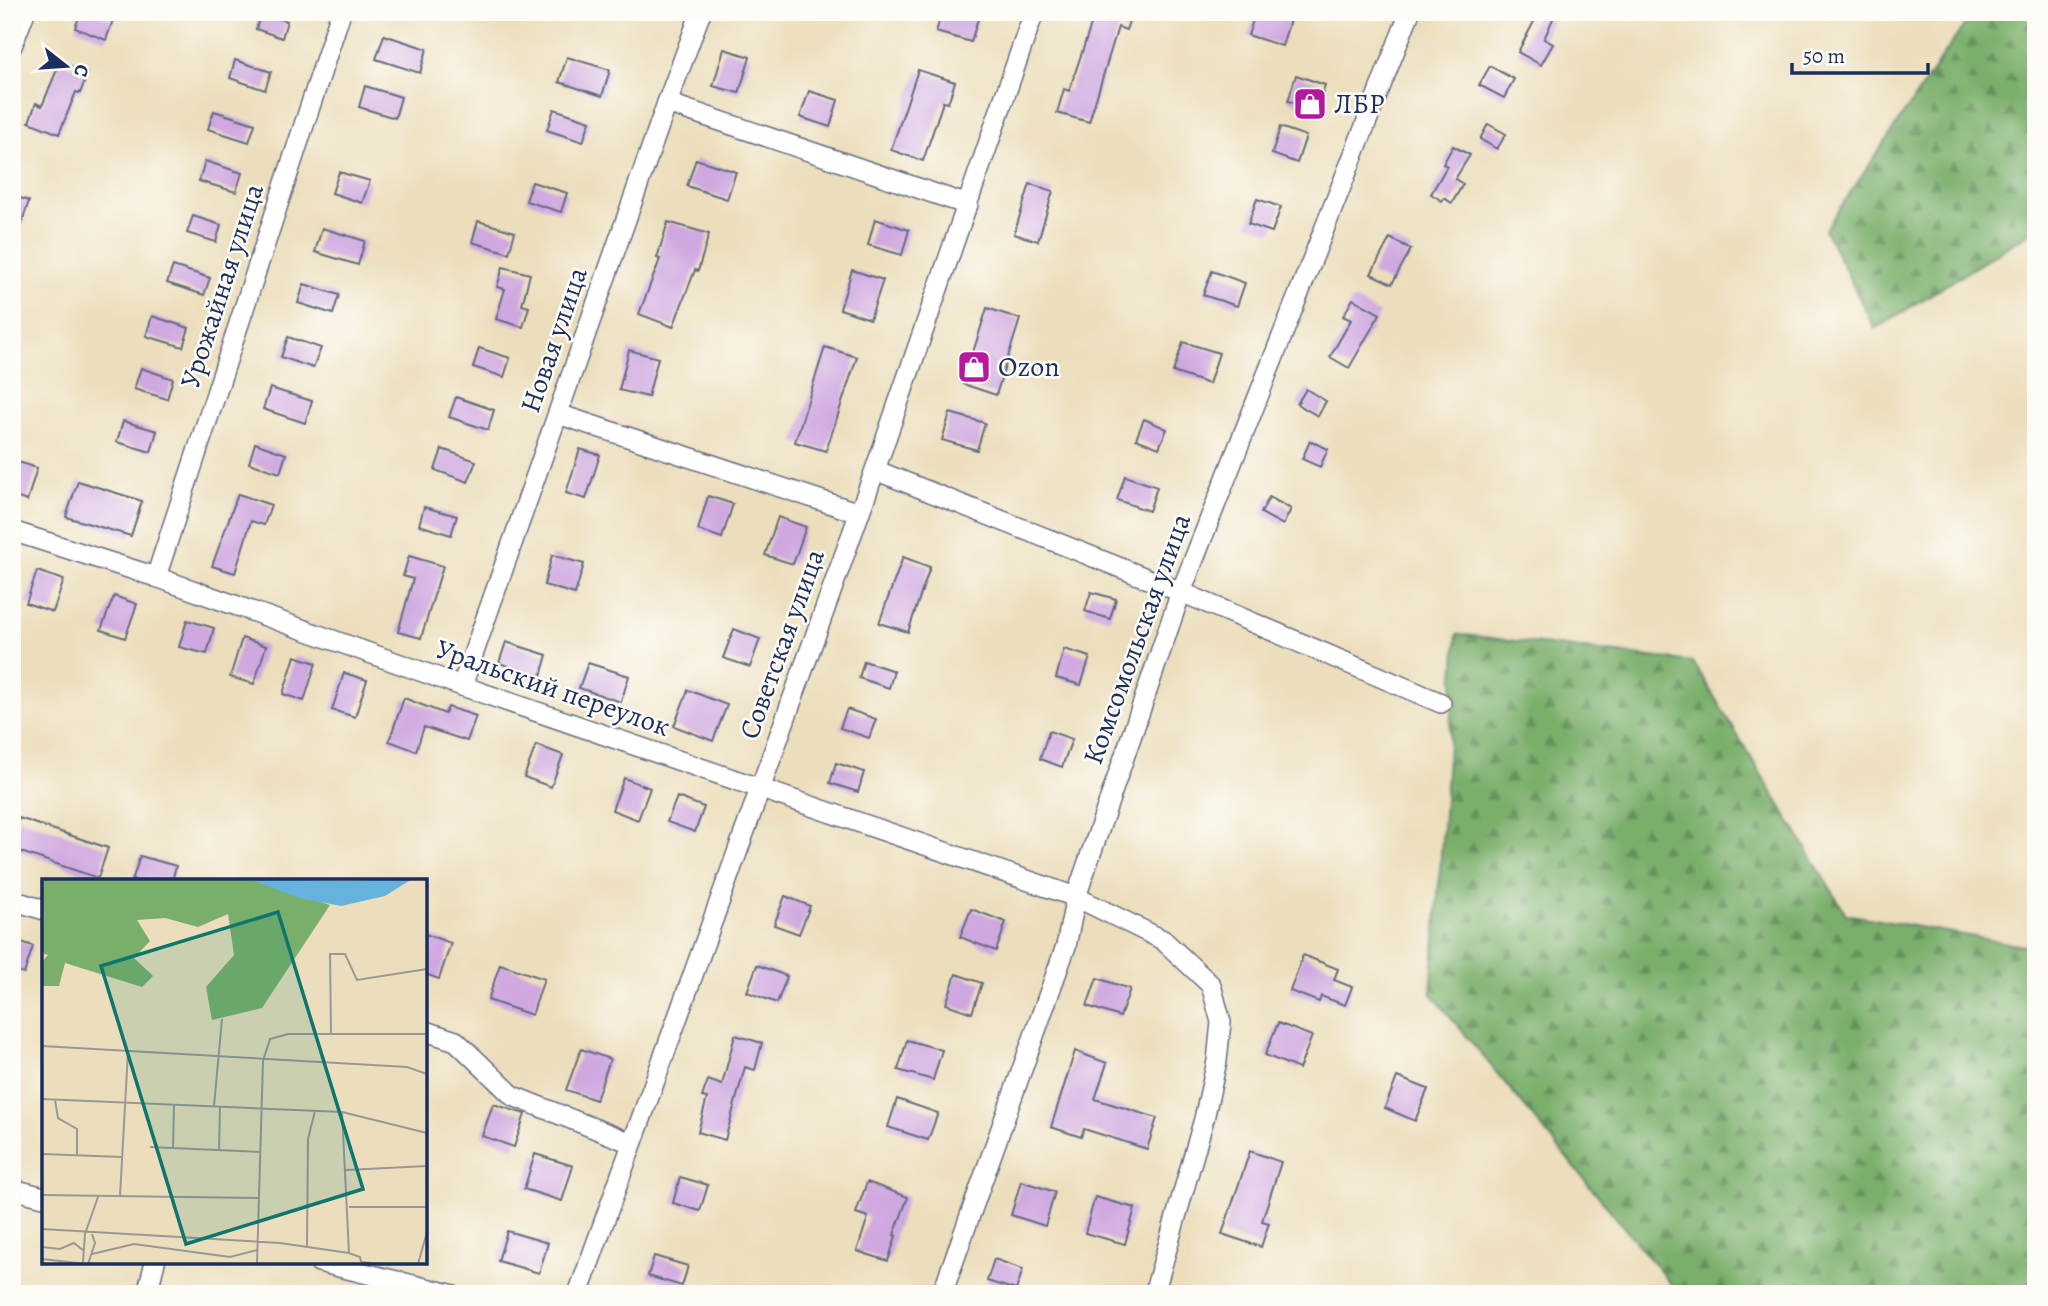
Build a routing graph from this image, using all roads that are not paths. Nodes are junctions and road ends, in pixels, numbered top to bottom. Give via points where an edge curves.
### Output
1 (24, 12) edge
2 (341, 12) edge
3 (701, 12) edge
4 (1034, 12) edge
5 (1410, 12) edge
6 (12, 46) edge
7 (667, 103) junction
8 (968, 205) junction
9 (558, 414) junction
10 (875, 470) junction
11 (859, 513) junction
12 (12, 531) edge
13 (156, 577) junction
14 (1181, 592) junction
15 (462, 686) junction
16 (1441, 702) dead end
17 (760, 788) junction
18 (1076, 897) junction
19 (12, 901) edge
20 (42, 909) edge
21 (427, 1032) edge
22 (631, 1143) junction
23 (12, 1189) edge
24 (42, 1196) edge
25 (154, 1264) edge
26 (327, 1264) edge
27 (147, 1294) edge
28 (450, 1294) edge
29 (578, 1294) edge
30 (942, 1294) edge
31 (1154, 1294) edge

1 - 6 street
2 - 13 street, Урожайная улица
3 - 7 street, Новая улица
4 - 8 street, Советская улица
5 - 14 street, Комсомольская улица
7 - 8 street
7 - 9 street, Новая улица
8 - 10 street, Советская улица
9 - 11 street
9 - 15 street, Новая улица
10 - 11 street, Советская улица
10 - 14 street
11 - 17 street, Советская улица
12 - 13 street, Уральский переулок
13 - 15 street, Уральский переулок
14 - 16 street
14 - 18 street, Комсомольская улица
15 - 17 street, Уральский переулок
17 - 18 street, Уральский переулок
17 - 22 street, Советская улица
18 - 30 street, Комсомольская улица via 1066,946
18 - 31 street, Уральский переулок via 1163,940 1211,985 1221,1022 1204,1119
19 - 20 street
21 - 22 street via 456,1041 513,1096
22 - 29 street, Советская улица
23 - 24 street
25 - 27 street
26 - 28 street

